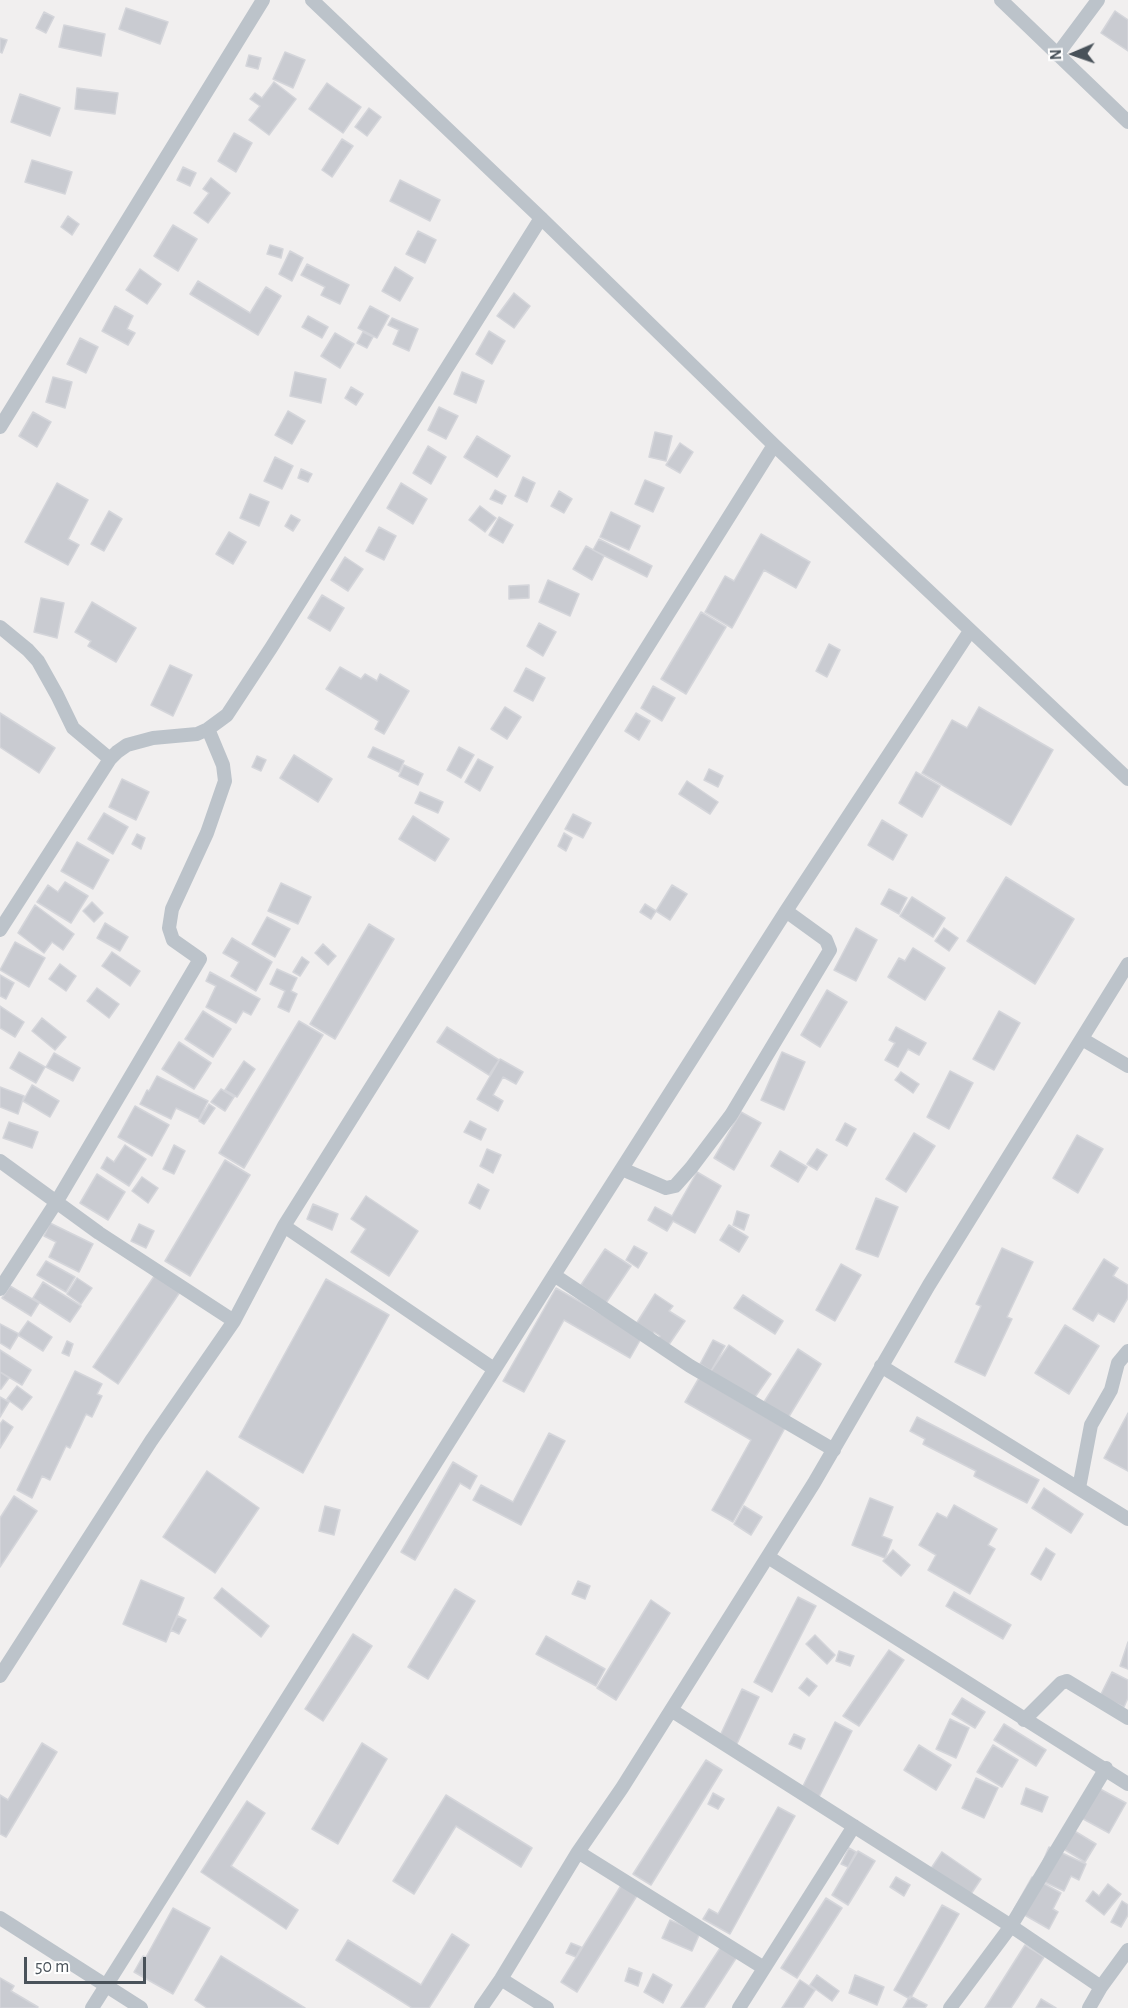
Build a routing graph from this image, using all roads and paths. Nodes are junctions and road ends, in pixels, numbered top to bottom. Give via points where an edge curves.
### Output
1 (263, 0) edge
2 (312, 0) edge
3 (1000, 0) edge
4 (1098, 0) edge
5 (1057, 55) junction
6 (1128, 122) edge
7 (542, 218) junction
8 (0, 427) edge
9 (774, 444) junction
10 (0, 627) edge
11 (970, 632) junction
12 (208, 729) junction
13 (110, 759) junction
14 (1128, 779) edge
15 (786, 911) junction
16 (0, 930) edge
17 (1128, 964) edge
18 (1082, 1039) junction
19 (1128, 1066) edge
20 (0, 1161) edge
21 (622, 1169) junction
22 (57, 1202) junction
23 (284, 1226) junction
24 (554, 1275) junction
25 (0, 1289) edge
26 (234, 1321) junction
27 (1128, 1351) edge
28 (880, 1366) junction
29 (494, 1369) junction
30 (834, 1450) junction
31 (1079, 1488) junction
32 (1128, 1519) edge
33 (768, 1557) junction
34 (4, 1661) edge
35 (0, 1676) edge
36 (671, 1710) junction
37 (1128, 1718) edge
38 (1024, 1720) junction
39 (1106, 1768) junction
40 (1128, 1784) edge
41 (854, 1826) junction
42 (578, 1852) junction
43 (0, 1918) edge
44 (1011, 1926) junction
45 (1128, 1950) edge
46 (764, 1968) junction
47 (501, 1980) junction
48 (106, 1986) junction
49 (1101, 1987) junction
50 (92, 2008) edge
51 (141, 2008) edge
52 (481, 2008) edge
53 (547, 2008) edge
54 (739, 2008) edge
55 (950, 2008) edge
56 (1089, 2008) edge

1 - 8 street
2 - 7 street
3 - 5 street
4 - 5 street
5 - 6 street
7 - 9 street
7 - 12 street via 263,661 227,715
9 - 11 street
9 - 23 street
10 - 13 street via 38,662 73,728
11 - 14 street
11 - 15 street
12 - 13 street via 197,734 139,741
12 - 22 street via 223,765 225,781 207,833 172,909 169,928 173,940 200,959
13 - 16 street
15 - 21 street
15 - 21 street via 826,940 830,950 731,1114 675,1186 666,1188
17 - 18 street
18 - 19 street
18 - 28 street
20 - 22 street
21 - 24 street
22 - 25 street
22 - 26 street
23 - 26 street
23 - 29 street
24 - 29 street
24 - 30 street via 690,1366
26 - 34 street
27 - 31 street via 1118,1363 1111,1390 1090,1425
28 - 30 street
28 - 31 street
29 - 48 street
30 - 33 street
31 - 32 street
33 - 36 street
33 - 38 street
34 - 35 street
36 - 41 street
36 - 42 street
37 - 38 street via 1065,1681
38 - 39 street
39 - 40 street
39 - 44 street
41 - 44 street
41 - 46 street
42 - 46 street
42 - 47 street
43 - 48 street
44 - 49 street
44 - 55 street
45 - 49 street
46 - 54 street
47 - 52 street
47 - 53 street
48 - 50 street
48 - 51 street
49 - 56 street

